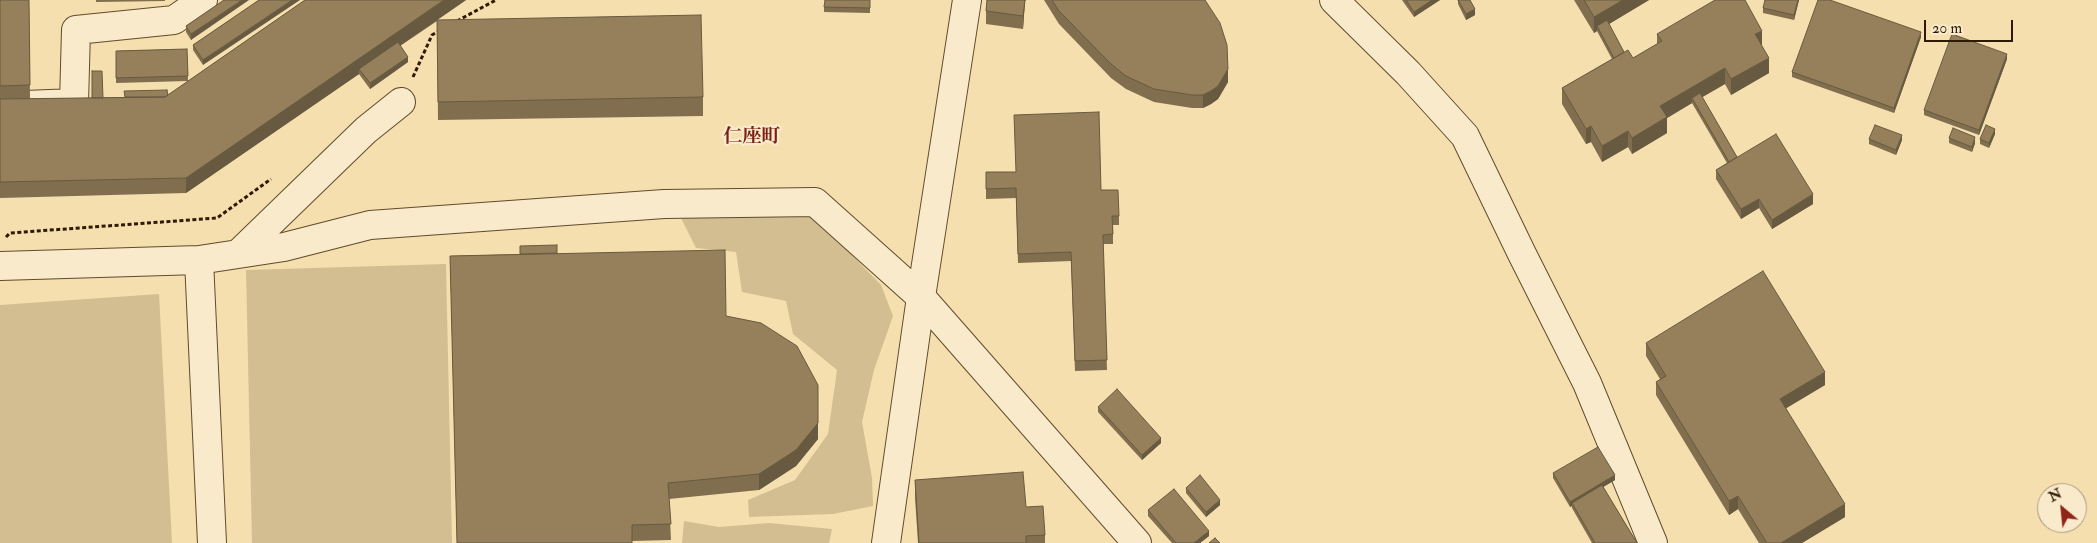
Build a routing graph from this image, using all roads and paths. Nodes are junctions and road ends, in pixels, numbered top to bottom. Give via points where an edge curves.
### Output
1 (203, 0) edge
2 (496, 0) edge
3 (967, 0) edge
4 (1334, 0) edge
5 (456, 22) edge
6 (440, 31) edge
7 (401, 102) joint
8 (0, 106) edge
9 (273, 178) dead end
10 (0, 241) edge
11 (238, 254) junction
12 (199, 260) junction
13 (0, 266) edge
14 (921, 296) junction
15 (212, 543) edge
16 (886, 543) edge
17 (1136, 543) edge
18 (1653, 543) edge

1 - 8 lane via 174,20 76,30 74,103
2 - 5 path
3 - 14 lane
4 - 18 lane via 1408,73 1465,136 1587,383
6 - 7 path via 432,35
7 - 11 lane via 366,130
9 - 10 path via 217,218 10,233
11 - 12 lane
11 - 14 lane via 284,247 370,225 664,204 815,202
12 - 13 lane
12 - 15 lane
14 - 16 lane
14 - 17 lane

